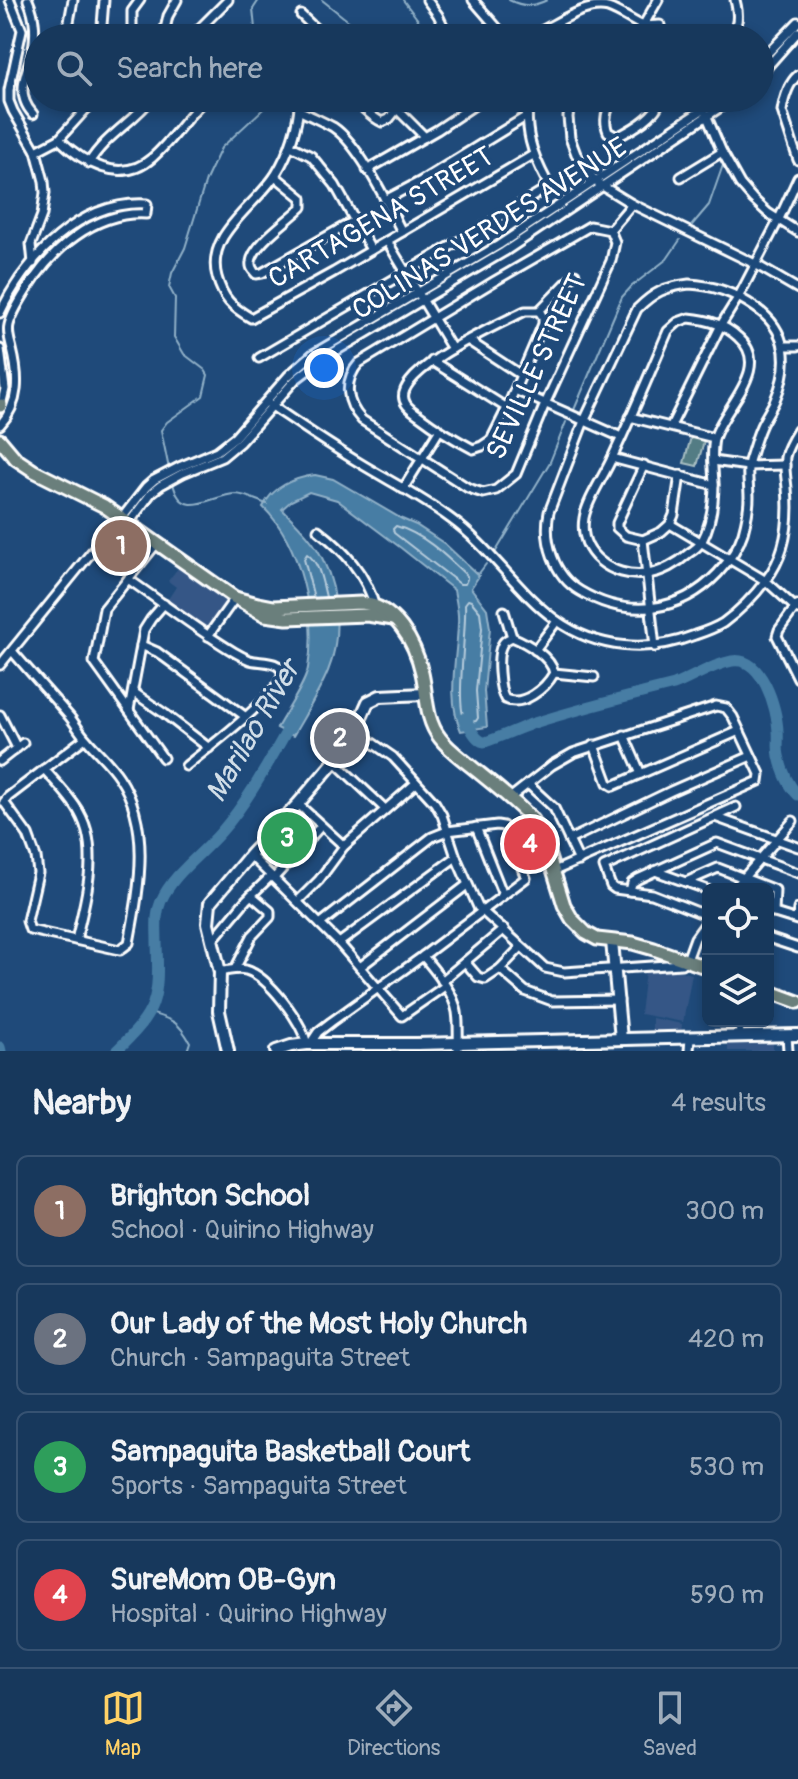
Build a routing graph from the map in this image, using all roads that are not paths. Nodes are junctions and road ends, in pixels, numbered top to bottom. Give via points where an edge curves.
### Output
1 (10, 0) edge
2 (28, 0) edge
3 (73, 0) edge
4 (104, 0) edge
5 (131, 0) edge
6 (140, 0) edge
7 (177, 0) edge
8 (228, 0) edge
9 (427, 0) edge
10 (473, 0) edge
11 (658, 0) edge
12 (735, 0) edge
13 (132, 11) junction
14 (301, 15) dead end
15 (798, 22) edge
16 (34, 24) edge
17 (69, 24) edge
18 (102, 24) edge
19 (132, 24) edge
20 (166, 24) edge
21 (204, 24) edge
22 (310, 24) edge
23 (442, 24) edge
24 (494, 24) edge
25 (557, 24) edge
26 (639, 24) edge
27 (644, 24) edge
28 (737, 24) edge
29 (798, 32) edge
30 (774, 47) edge
31 (774, 59) edge
32 (798, 75) edge
33 (83, 112) edge
34 (139, 112) edge
35 (194, 112) edge
36 (299, 112) edge
37 (303, 112) edge
38 (369, 112) edge
39 (395, 112) edge
40 (400, 112) edge
41 (463, 112) edge
42 (527, 112) edge
43 (569, 112) edge
44 (608, 112) edge
45 (655, 112) edge
46 (706, 113) joint
47 (527, 116) junction
48 (425, 137) junction
49 (59, 139) junction
50 (291, 146) junction
51 (36, 151) junction
52 (722, 152) junction
53 (533, 155) junction
54 (798, 160) edge
55 (89, 163) junction
56 (367, 170) junction
57 (275, 176) junction
58 (681, 177) dead end
59 (798, 179) edge
60 (599, 184) junction
61 (385, 200) junction
62 (632, 204) junction
63 (354, 221) junction
64 (778, 221) junction
65 (39, 226) junction
66 (610, 230) junction
67 (402, 232) junction
68 (798, 232) edge
69 (59, 235) junction
70 (387, 241) junction
71 (371, 250) junction
72 (33, 263) junction
73 (755, 264) junction
74 (41, 270) junction
75 (405, 272) junction
76 (575, 274) dead end
77 (798, 289) edge
78 (739, 296) junction
79 (419, 297) junction
80 (539, 311) junction
81 (0, 313) edge
82 (433, 318) junction
83 (721, 325) junction
84 (4, 330) edge
85 (469, 341) junction
86 (783, 346) junction
87 (798, 346) edge
88 (0, 349) edge
89 (452, 349) junction
90 (259, 358) dead end
91 (432, 361) junction
92 (521, 375) junction
93 (515, 390) junction
94 (269, 404) junction
95 (545, 404) junction
96 (0, 406) edge
97 (507, 408) junction
98 (630, 417) junction
99 (584, 421) junction
100 (0, 425) edge
101 (671, 426) junction
102 (798, 430) edge
103 (439, 431) junction
104 (621, 437) junction
105 (714, 438) junction
106 (0, 440) edge
107 (612, 458) junction
108 (422, 459) junction
109 (713, 461) junction
110 (644, 465) junction
111 (785, 465) junction
112 (748, 466) junction
113 (680, 475) junction
114 (714, 485) junction
115 (403, 489) junction
116 (123, 519) junction
117 (670, 524) junction
118 (318, 530) dead end
119 (643, 540) junction
120 (702, 541) junction
121 (157, 543) junction
122 (731, 560) junction
123 (647, 574) junction
124 (128, 579) junction
125 (766, 581) junction
126 (235, 598) junction
127 (164, 604) junction
128 (797, 606) edge
129 (651, 609) junction
130 (375, 610) junction
131 (504, 611) dead end
132 (557, 621) junction
133 (208, 636) junction
134 (512, 637) junction
135 (141, 645) junction
136 (655, 647) junction
137 (535, 650) junction
138 (12, 651) junction
139 (0, 665) edge
140 (554, 673) junction
141 (594, 677) dead end
142 (798, 678) edge
143 (133, 692) junction
144 (425, 694) junction
145 (129, 710) junction
146 (0, 715) edge
147 (246, 717) junction
148 (355, 731) junction
149 (739, 731) junction
150 (624, 735) junction
151 (85, 738) junction
152 (594, 745) junction
153 (209, 748) junction
154 (751, 756) junction
155 (163, 758) dead end
156 (0, 761) edge
157 (335, 762) junction
158 (186, 766) dead end
159 (44, 769) junction
160 (641, 774) junction
161 (416, 783) junction
162 (528, 784) junction
163 (510, 798) junction
164 (298, 804) junction
165 (736, 807) dead end
166 (385, 809) junction
167 (715, 817) junction
168 (793, 821) dead end
169 (321, 826) junction
170 (476, 827) junction
171 (447, 831) junction
172 (777, 839) junction
173 (569, 840) junction
174 (344, 846) junction
175 (798, 847) edge
176 (250, 855) junction
177 (456, 857) junction
178 (760, 859) junction
179 (579, 861) junction
180 (655, 871) junction
181 (552, 872) junction
182 (798, 873) edge
183 (272, 877) junction
184 (744, 878) junction
185 (686, 882) junction
186 (739, 883) edge
187 (757, 883) edge
188 (467, 885) junction
189 (702, 888) edge
190 (630, 891) junction
191 (251, 895) junction
192 (503, 895) junction
193 (298, 901) junction
194 (798, 909) edge
195 (482, 911) junction
196 (774, 913) edge
197 (702, 915) edge
198 (320, 924) junction
199 (702, 927) edge
200 (504, 929) junction
201 (76, 940) junction
202 (774, 940) edge
203 (212, 941) junction
204 (612, 941) junction
205 (339, 943) junction
206 (521, 947) junction
207 (798, 948) edge
208 (423, 956) junction
209 (687, 960) junction
210 (465, 962) junction
211 (702, 966) edge
212 (360, 967) junction
213 (615, 967) junction
214 (235, 969) junction
215 (500, 969) junction
216 (220, 972) junction
217 (444, 983) junction
218 (378, 988) junction
219 (774, 993) edge
220 (619, 1000) junction
221 (798, 1002) edge
222 (739, 1027) edge
223 (792, 1035) edge
224 (740, 1036) junction
225 (690, 1038) junction
226 (618, 1043) edge
227 (309, 1044) junction
228 (577, 1045) edge
229 (516, 1046) edge
230 (418, 1047) edge
231 (458, 1047) edge
232 (323, 1048) edge
233 (228, 1051) edge
234 (276, 1051) edge
235 (689, 1051) edge
236 (788, 1051) edge

1 - 51 street via 22,30 9,101
2 - 16 street
3 - 17 street
4 - 18 street
5 - 13 street
6 - 13 street
7 - 20 street
8 - 21 street
9 - 23 street
10 - 24 street
11 - 27 street
12 - 28 street
13 - 19 street
14 - 22 street
15 - 30 street
25 - 26 street via 589,7 608,8
29 - 31 street
32 - 54 street via 782,111
33 - 49 street
34 - 55 street
35 - 55 street via 143,165 115,170
36 - 50 street
37 - 56 street via 335,128
38 - 39 street via 382,122
40 - 48 street
41 - 48 street
42 - 47 street
43 - 60 street via 576,154
44 - 45 street via 608,132 616,137
46 - 52 street
46 - 60 street, COLINAS VERDES AVENUE
47 - 53 street
47 - 61 street
48 - 56 street
49 - 51 street
49 - 55 street
50 - 57 street
50 - 63 street via 311,156 335,185
51 - 65 street via 45,193
52 - 58 street
52 - 64 street via 740,184
53 - 67 street, CARTAGENA STREET
53 - 75 street via 547,182 542,191
56 - 61 street
57 - 63 street via 302,198 302,207 257,249 251,262 256,274
57 - 71 street, CARTAGENA STREET via 218,246 214,266 220,290 234,308 251,318
59 - 64 street
60 - 62 street
60 - 79 street, COLINAS VERDES AVENUE
61 - 67 street
62 - 66 street
62 - 73 street
63 - 71 street
64 - 68 street
64 - 73 street
65 - 69 street via 46,234
65 - 72 street via 31,244
66 - 82 street, SEVILLE STREET via 590,226
66 - 95 street, SEVILLE STREET via 615,242 611,261
67 - 70 street, CARTAGENA STREET
69 - 72 street
69 - 74 street via 102,210 147,204 146,214 110,218 86,229
70 - 71 street, CARTAGENA STREET
70 - 75 street
72 - 74 street
72 - 81 street
73 - 77 street
73 - 78 street
74 - 84 street
75 - 79 street
75 - 90 street
76 - 80 street
78 - 83 street
78 - 86 street via 776,326
78 - 99 street via 689,284 651,295 637,309
79 - 82 street
79 - 94 street, COLINAS VERDES AVENUE via 313,354 288,376
80 - 85 street via 525,311
80 - 92 street via 543,324
82 - 89 street
82 - 108 street, SEVILLE STREET via 359,363 348,392 362,420
83 - 98 street via 689,318 668,331
83 - 101 street
83 - 105 street via 741,339 751,362 741,392
84 - 100 street via 17,387
85 - 89 street
85 - 92 street
86 - 87 street
86 - 112 street via 785,369
88 - 96 street via 5,372
89 - 91 street
91 - 97 street
91 - 103 street via 406,385 403,396 406,405
92 - 93 street
93 - 95 street
93 - 97 street
94 - 115 street
94 - 116 street, COLINAS VERDES AVENUE via 222,457 146,487
95 - 99 street
95 - 108 street, SEVILLE STREET via 516,474 496,490 468,488
97 - 103 street via 491,440 482,446 473,449
98 - 101 street
98 - 104 street
99 - 104 street
99 - 129 street via 549,512 551,552 571,586 591,598
101 - 105 street
102 - 111 street
103 - 108 street
104 - 107 street
105 - 109 street
106 - 116 main road via 34,471
107 - 110 street
107 - 123 street via 585,512 585,539 599,561 621,572
108 - 115 street
109 - 112 street
109 - 114 street
110 - 113 street
110 - 119 street via 617,523 626,536
111 - 112 street
111 - 125 street via 788,528 778,563
112 - 122 street via 749,502
113 - 114 street
113 - 117 street
114 - 120 street
115 - 132 street via 467,532
116 - 121 main road
116 - 138 street, COLINAS VERDES AVENUE
117 - 119 street
117 - 120 street
118 - 130 street via 350,559
119 - 123 street
120 - 122 street
120 - 123 street via 677,562
121 - 124 street
121 - 126 main road
122 - 125 street
122 - 129 street via 682,601
123 - 129 street
124 - 127 street
124 - 145 street via 104,609 94,662
125 - 128 street
125 - 136 street via 722,623
126 - 130 main road via 271,617
126 - 133 street
127 - 133 street
127 - 135 street via 147,625
128 - 142 street via 777,636
129 - 136 street
130 - 144 main road via 405,632 422,671
131 - 134 street
132 - 136 street via 622,647
132 - 137 street
133 - 147 street via 244,657 280,668 282,676 273,690
134 - 137 street
134 - 140 street via 500,649 505,699 522,701
135 - 143 street
135 - 147 street
137 - 140 street via 551,663
138 - 139 street, COLINAS VERDES AVENUE
138 - 151 street
140 - 141 street
143 - 145 street
143 - 153 street
144 - 148 street via 372,699
144 - 163 main road via 438,736
145 - 155 street
146 - 156 street via 20,746
147 - 153 street
148 - 157 street
148 - 161 street via 393,757
149 - 150 street via 726,708 716,706
149 - 154 street
149 - 160 street
150 - 152 street
150 - 160 street
151 - 159 street
151 - 201 street via 120,778 134,806 140,879 127,946 116,950
152 - 160 street via 609,785
152 - 162 street via 562,758
153 - 158 street
154 - 173 street
154 - 179 street via 760,774 757,782
157 - 164 street
157 - 166 street
159 - 201 street via 80,813 88,838 89,868
159 - 201 street via 4,802 28,835 36,857 29,927
161 - 166 street
161 - 171 street via 435,803
162 - 163 street
162 - 173 street via 554,808
163 - 181 main road via 539,828
164 - 169 street
164 - 176 street
165 - 167 street
166 - 174 street
167 - 172 street
167 - 190 street via 604,867 613,888
168 - 172 street
169 - 174 street
169 - 183 street
170 - 171 street
170 - 192 street
170 - 192 street via 497,825 507,830 526,878
171 - 177 street
171 - 198 street
172 - 175 street
172 - 178 street
173 - 179 street
174 - 193 street
176 - 183 street
176 - 203 street via 210,903
177 - 188 street
177 - 205 street
178 - 180 street via 717,843
178 - 182 street
178 - 184 street
179 - 181 street
180 - 185 street
180 - 190 street via 635,881
181 - 204 main road via 572,919 592,936
183 - 191 street
183 - 193 street
184 - 185 street via 718,868
184 - 186 street
184 - 187 street
185 - 189 street
188 - 195 street
188 - 212 street
190 - 197 street via 652,894
191 - 203 street
191 - 214 street via 270,917 252,936
192 - 195 street
193 - 198 street
194 - 196 street via 797,920
195 - 200 street
195 - 208 street
198 - 205 street
199 - 209 street
200 - 206 street
200 - 210 street
202 - 207 street
203 - 216 street
204 - 209 main road
204 - 213 street
205 - 212 street
206 - 213 street via 557,972
206 - 215 street
208 - 217 street
208 - 218 street
209 - 211 main road
209 - 213 street via 678,965
210 - 215 street via 482,980
210 - 217 street
212 - 218 street
213 - 220 street
214 - 216 street
214 - 227 street via 268,985
215 - 220 street via 520,988 552,1001
216 - 233 street via 219,1011
217 - 218 street via 402,1016
217 - 231 street via 457,1012
218 - 227 street
219 - 221 main road
220 - 226 street
222 - 224 street
223 - 224 street
223 - 236 street
224 - 225 street
225 - 226 street
225 - 235 street
226 - 228 street
227 - 232 street
227 - 234 street
228 - 229 street
229 - 231 street
230 - 231 street
230 - 232 street

